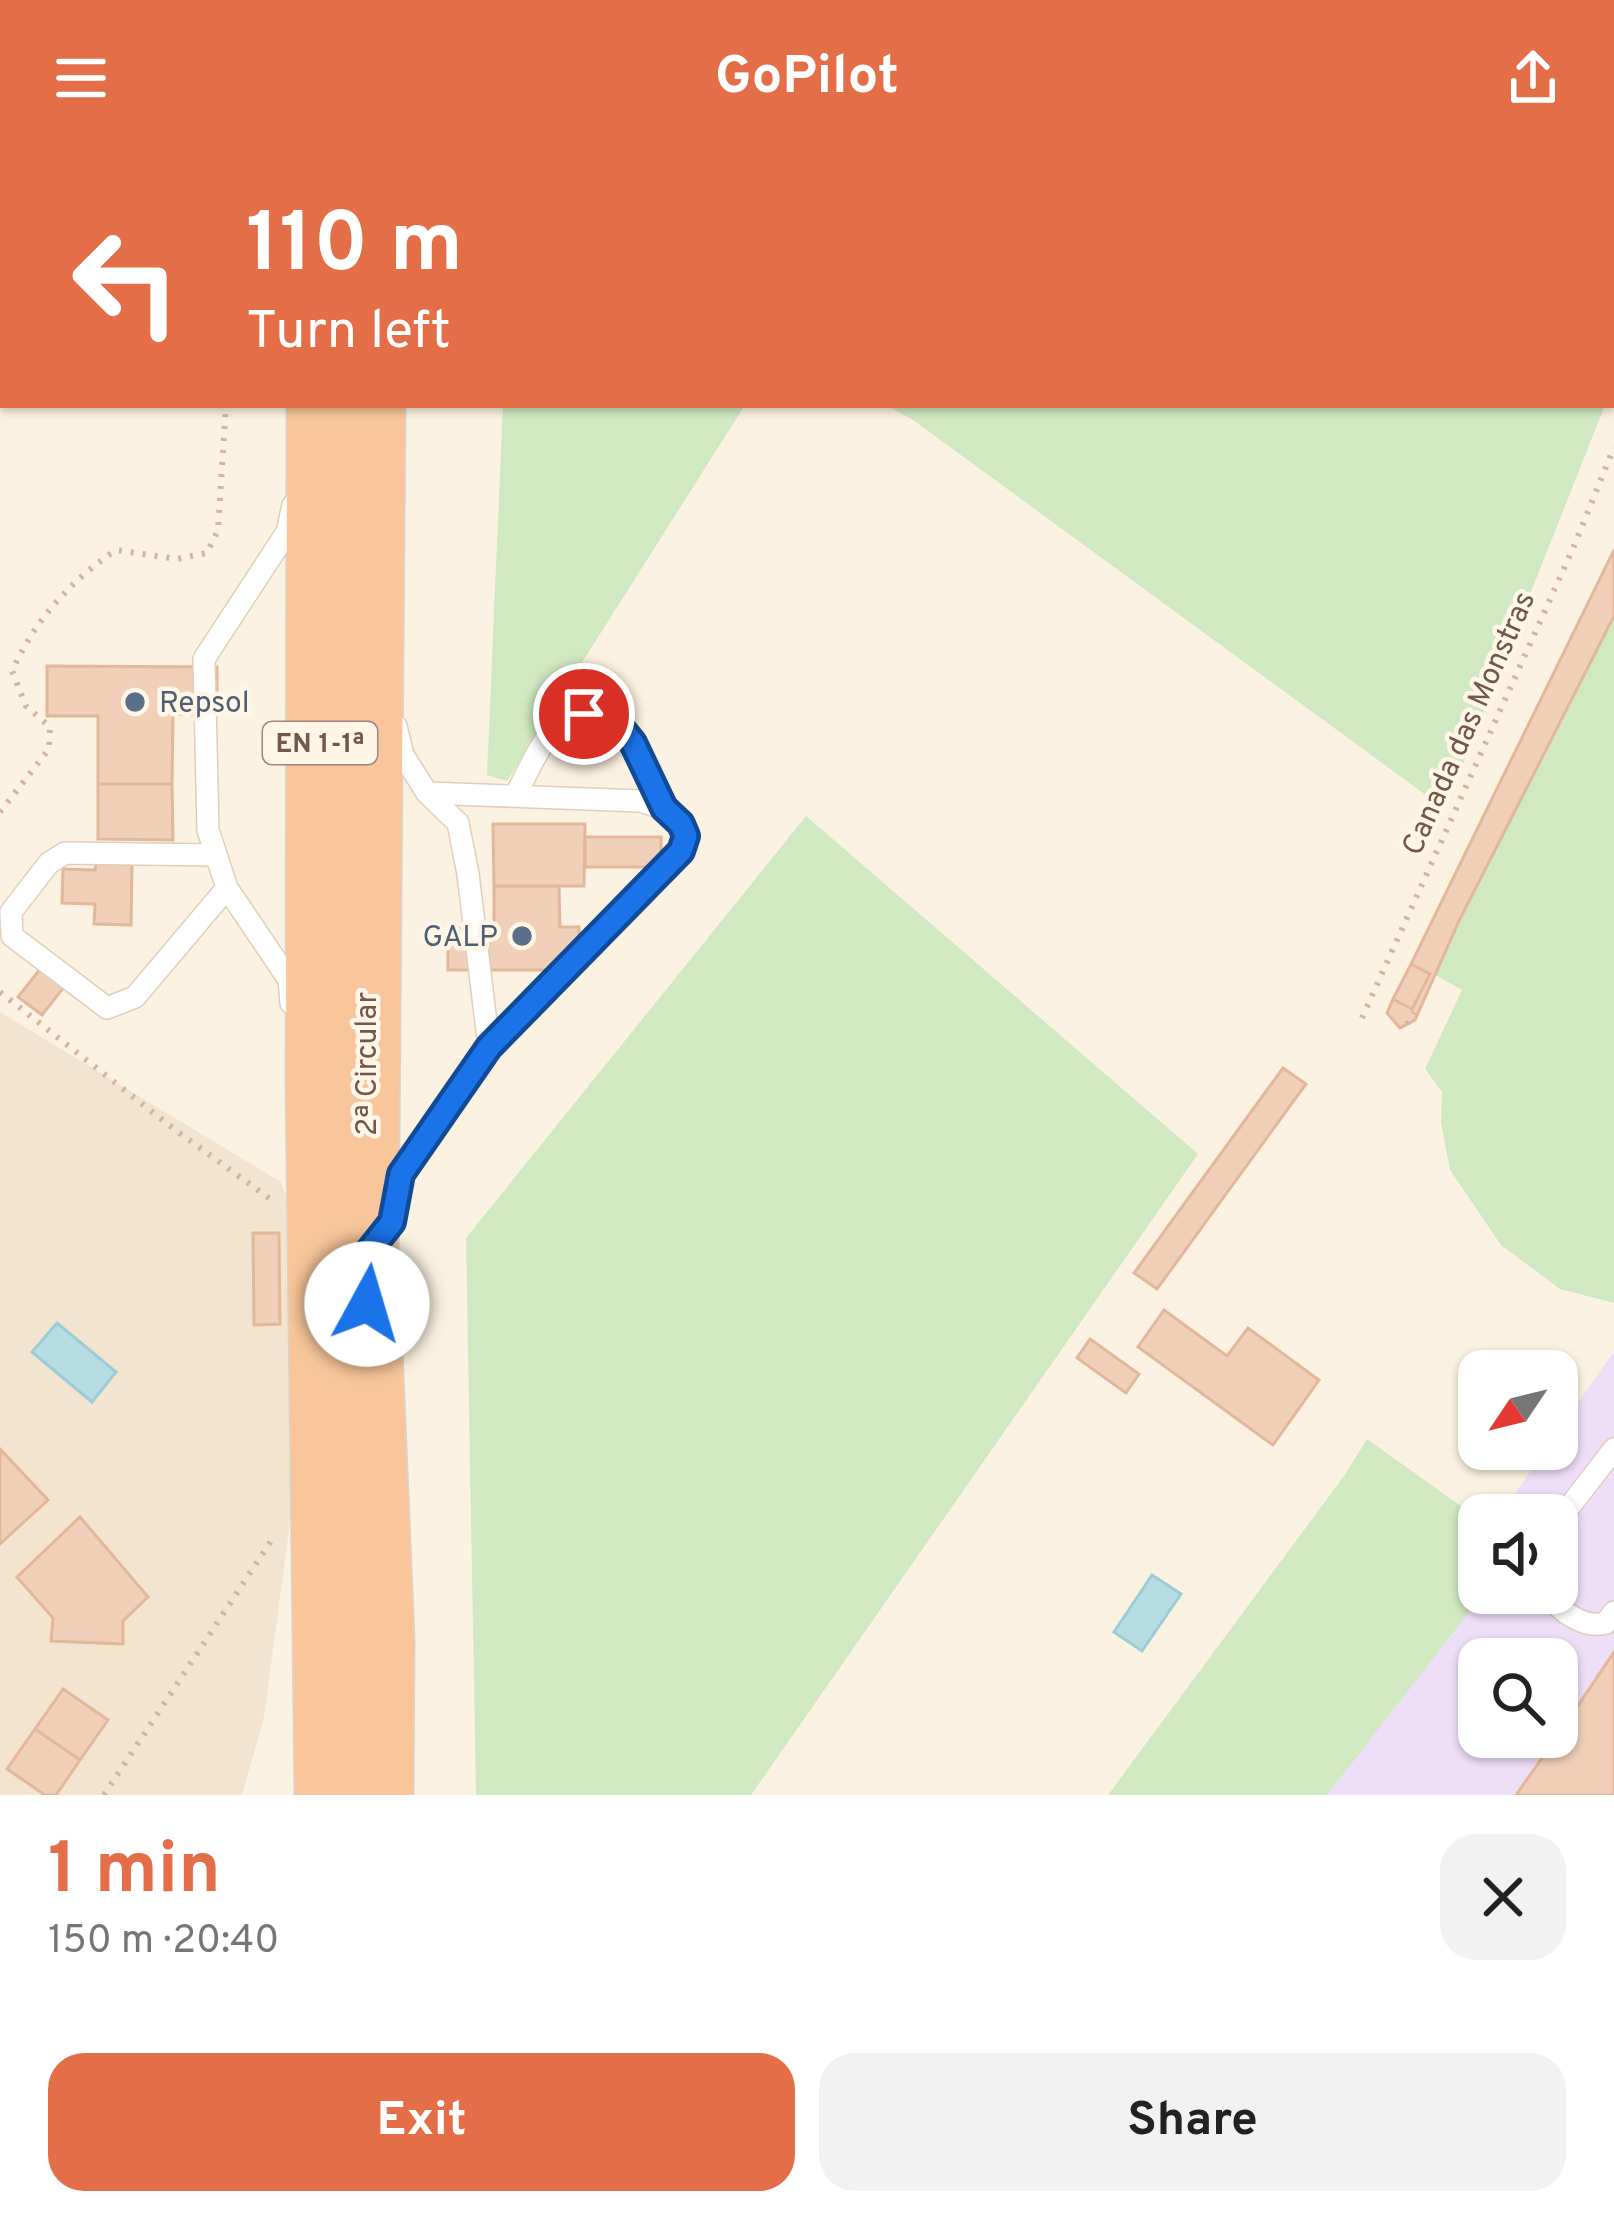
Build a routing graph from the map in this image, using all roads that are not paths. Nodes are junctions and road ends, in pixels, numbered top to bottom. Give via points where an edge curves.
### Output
1 (316, 408) edge
2 (317, 408) edge
3 (372, 408) edge
4 (387, 684) junction
5 (427, 793) junction
6 (515, 796) junction
7 (664, 808) junction
8 (216, 855) junction
9 (227, 888) junction
10 (489, 1047) junction
11 (319, 1080) junction
12 (365, 1256) junction
13 (1614, 1449) edge
14 (1578, 1496) edge
15 (1614, 1612) edge
16 (1571, 1614) edge
17 (327, 1624) junction
18 (286, 1795) edge
19 (328, 1795) edge
20 (380, 1795) edge

1 - 8 lane via 287,532 204,659 208,830
2 - 11 highway, 2ª Circular / EN 1-1ª
3 - 4 highway, 2ª Circular / EN 1-1ª
4 - 5 lane via 403,755
4 - 12 highway, 2ª Circular / EN 1-1ª
5 - 6 lane
5 - 10 lane via 458,823
6 - 7 lane
6 - 7 lane via 546,739 565,719 584,714 616,722
7 - 10 lane via 686,836 681,851
8 - 9 lane
8 - 9 lane via 65,853 11,912 12,936 107,1008 135,997
9 - 11 lane via 289,980 292,1024
10 - 12 lane via 401,1174 392,1222
11 - 17 highway, 2ª Circular / EN 1-1ª
12 - 20 highway, 2ª Circular / EN 1-1ª
13 - 14 lane
15 - 16 lane via 1606,1623 1588,1625
17 - 18 highway
17 - 19 highway, 2ª Circular / EN 1-1ª

